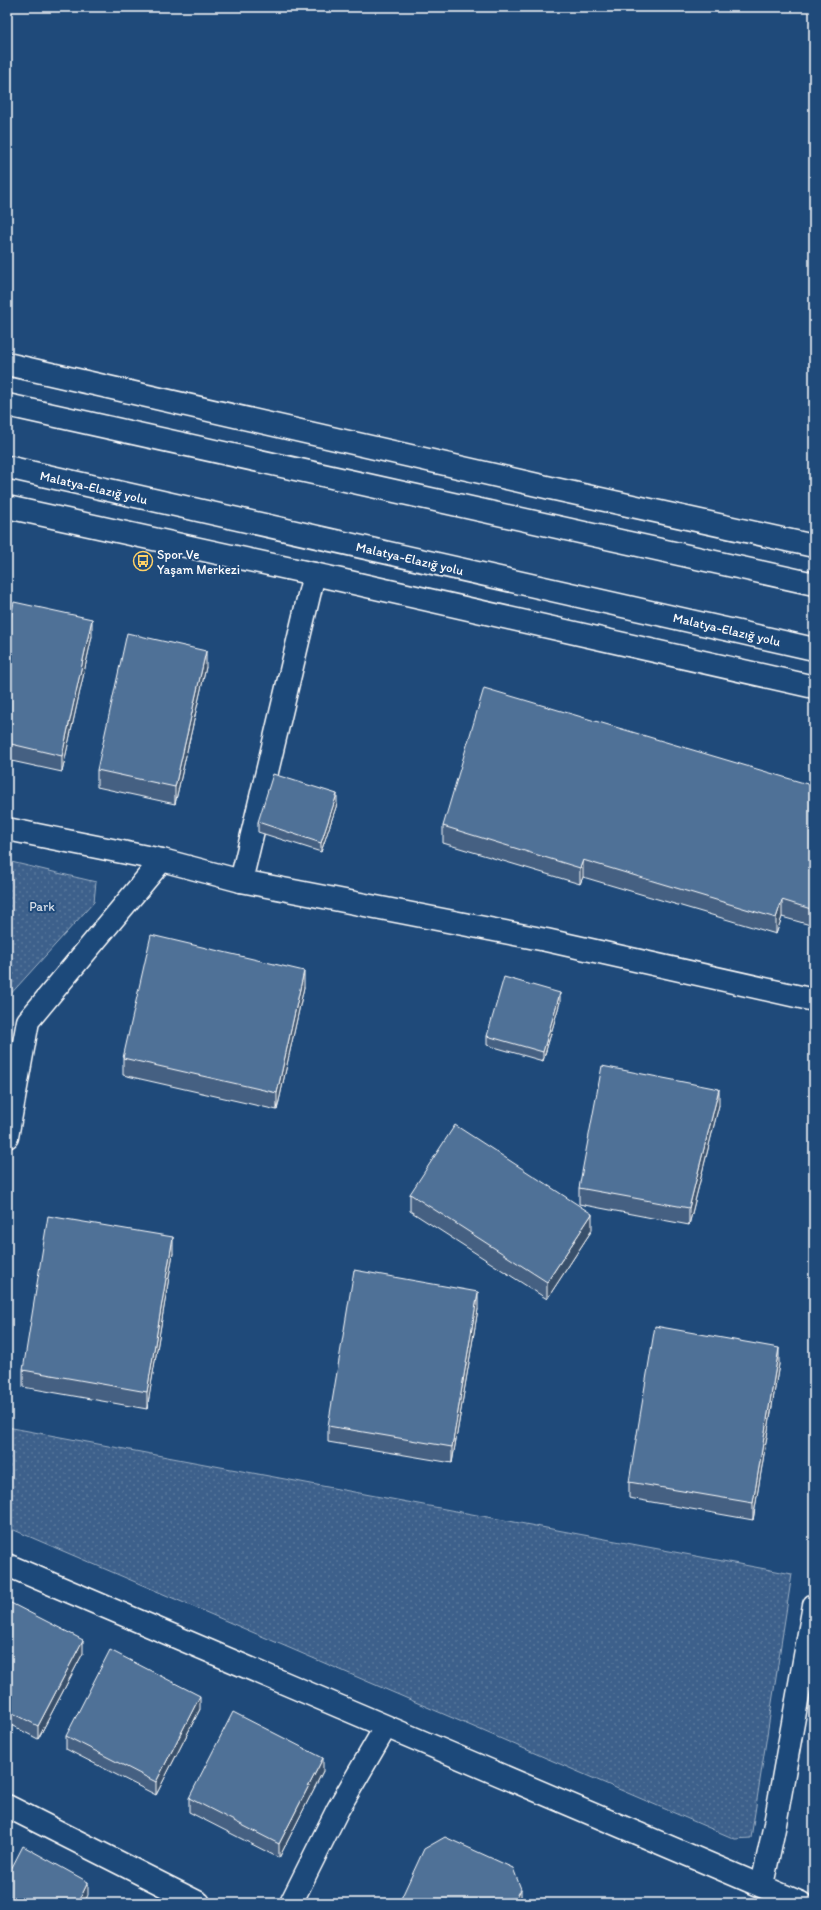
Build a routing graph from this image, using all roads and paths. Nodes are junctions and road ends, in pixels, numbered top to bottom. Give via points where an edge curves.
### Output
1 (7, 364) edge
2 (7, 405) edge
3 (7, 467) edge
4 (7, 507) edge
5 (814, 546) edge
6 (314, 574) junction
7 (814, 584) edge
8 (814, 649) edge
9 (814, 687) edge
10 (7, 829) edge
11 (162, 860) junction
12 (241, 881) junction
13 (814, 1000) edge
14 (7, 1137) edge
15 (7, 1565) edge
16 (814, 1605) edge
17 (385, 1728) junction
18 (7, 1806) edge
19 (762, 1885) junction
20 (199, 1903) edge
21 (290, 1903) edge
22 (801, 1903) edge

1 - 5 main road
2 - 7 main road
3 - 8 main road, Malatya-Elazığ yolu
4 - 6 main road
6 - 9 main road
6 - 12 main road
10 - 11 main road
11 - 12 main road
11 - 14 main road via 28,1021
12 - 13 main road via 546,940
15 - 17 main road
16 - 19 main road via 776,1824
17 - 19 main road
17 - 21 main road via 338,1809
18 - 20 main road
19 - 22 main road

